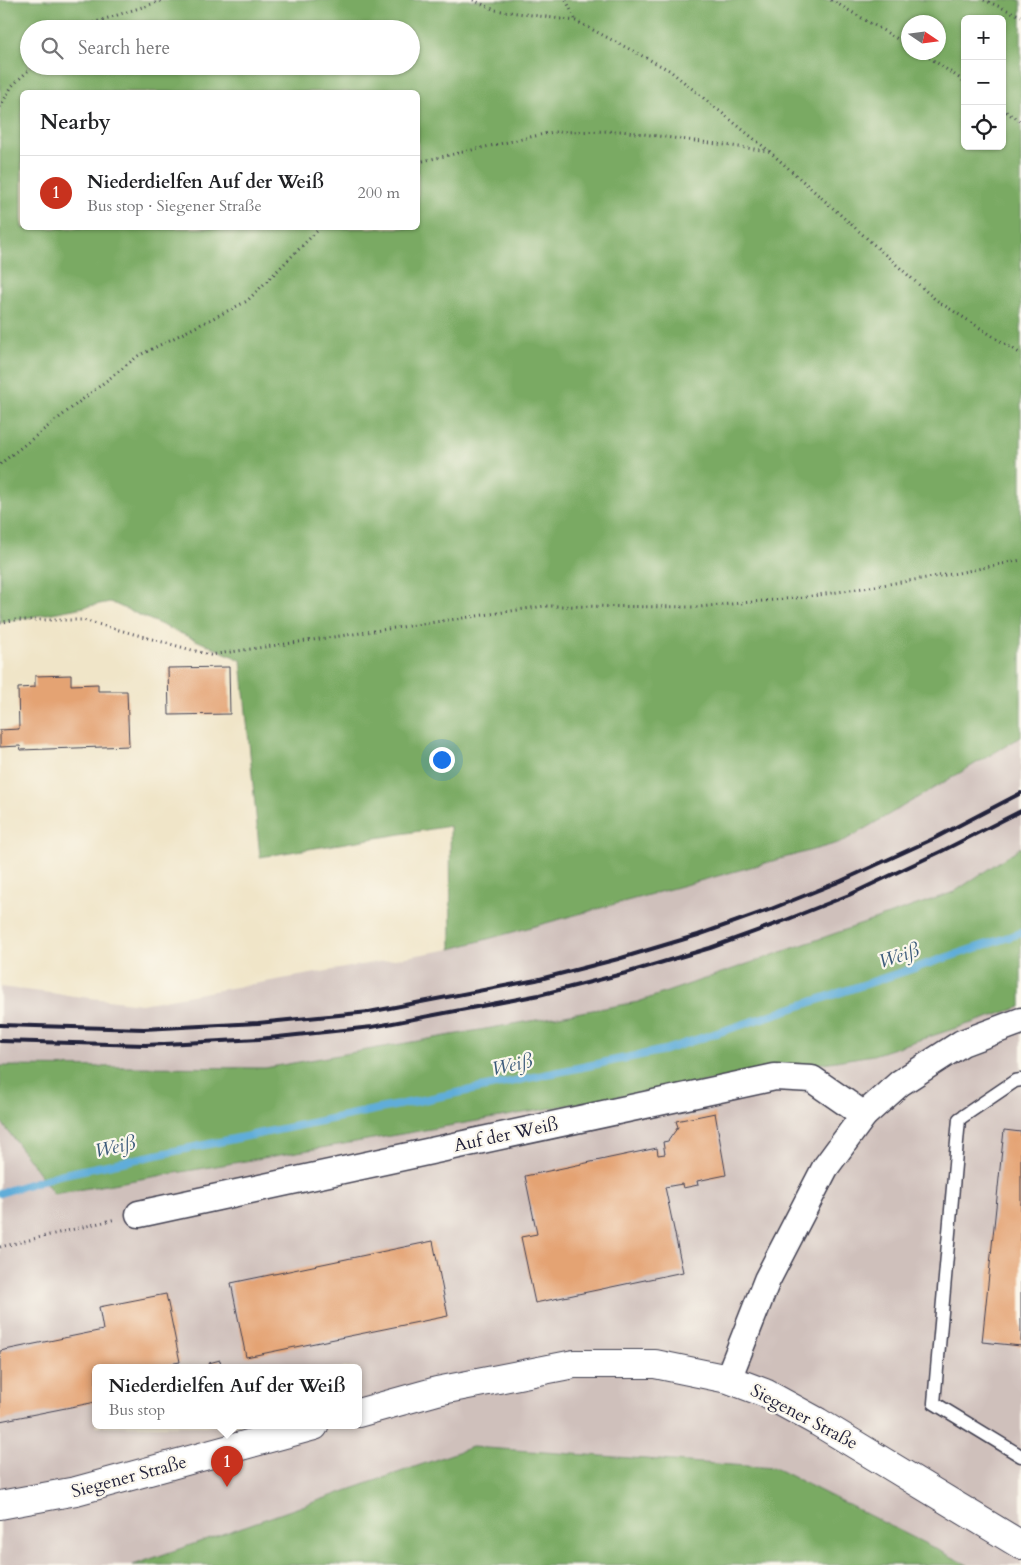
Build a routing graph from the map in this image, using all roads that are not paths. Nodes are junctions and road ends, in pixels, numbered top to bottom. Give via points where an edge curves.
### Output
1 (1021, 1021) edge
2 (1021, 1080) edge
3 (864, 1115) junction
4 (140, 1214) road end
5 (728, 1379) junction
6 (362, 1412) edge
7 (303, 1429) edge
8 (1021, 1456) edge
9 (0, 1505) edge
10 (1021, 1545) edge

1 - 3 street via 962,1043 900,1083
2 - 8 lane via 959,1119 934,1403
3 - 4 street, Auf der Weiß via 812,1079 775,1077
3 - 5 street via 824,1168 767,1280
5 - 6 main road, Siegener Straße via 655,1364 574,1364 437,1391
5 - 10 main road, Siegener Straße via 765,1393 818,1422
7 - 9 main road, Siegener Straße via 76,1491

